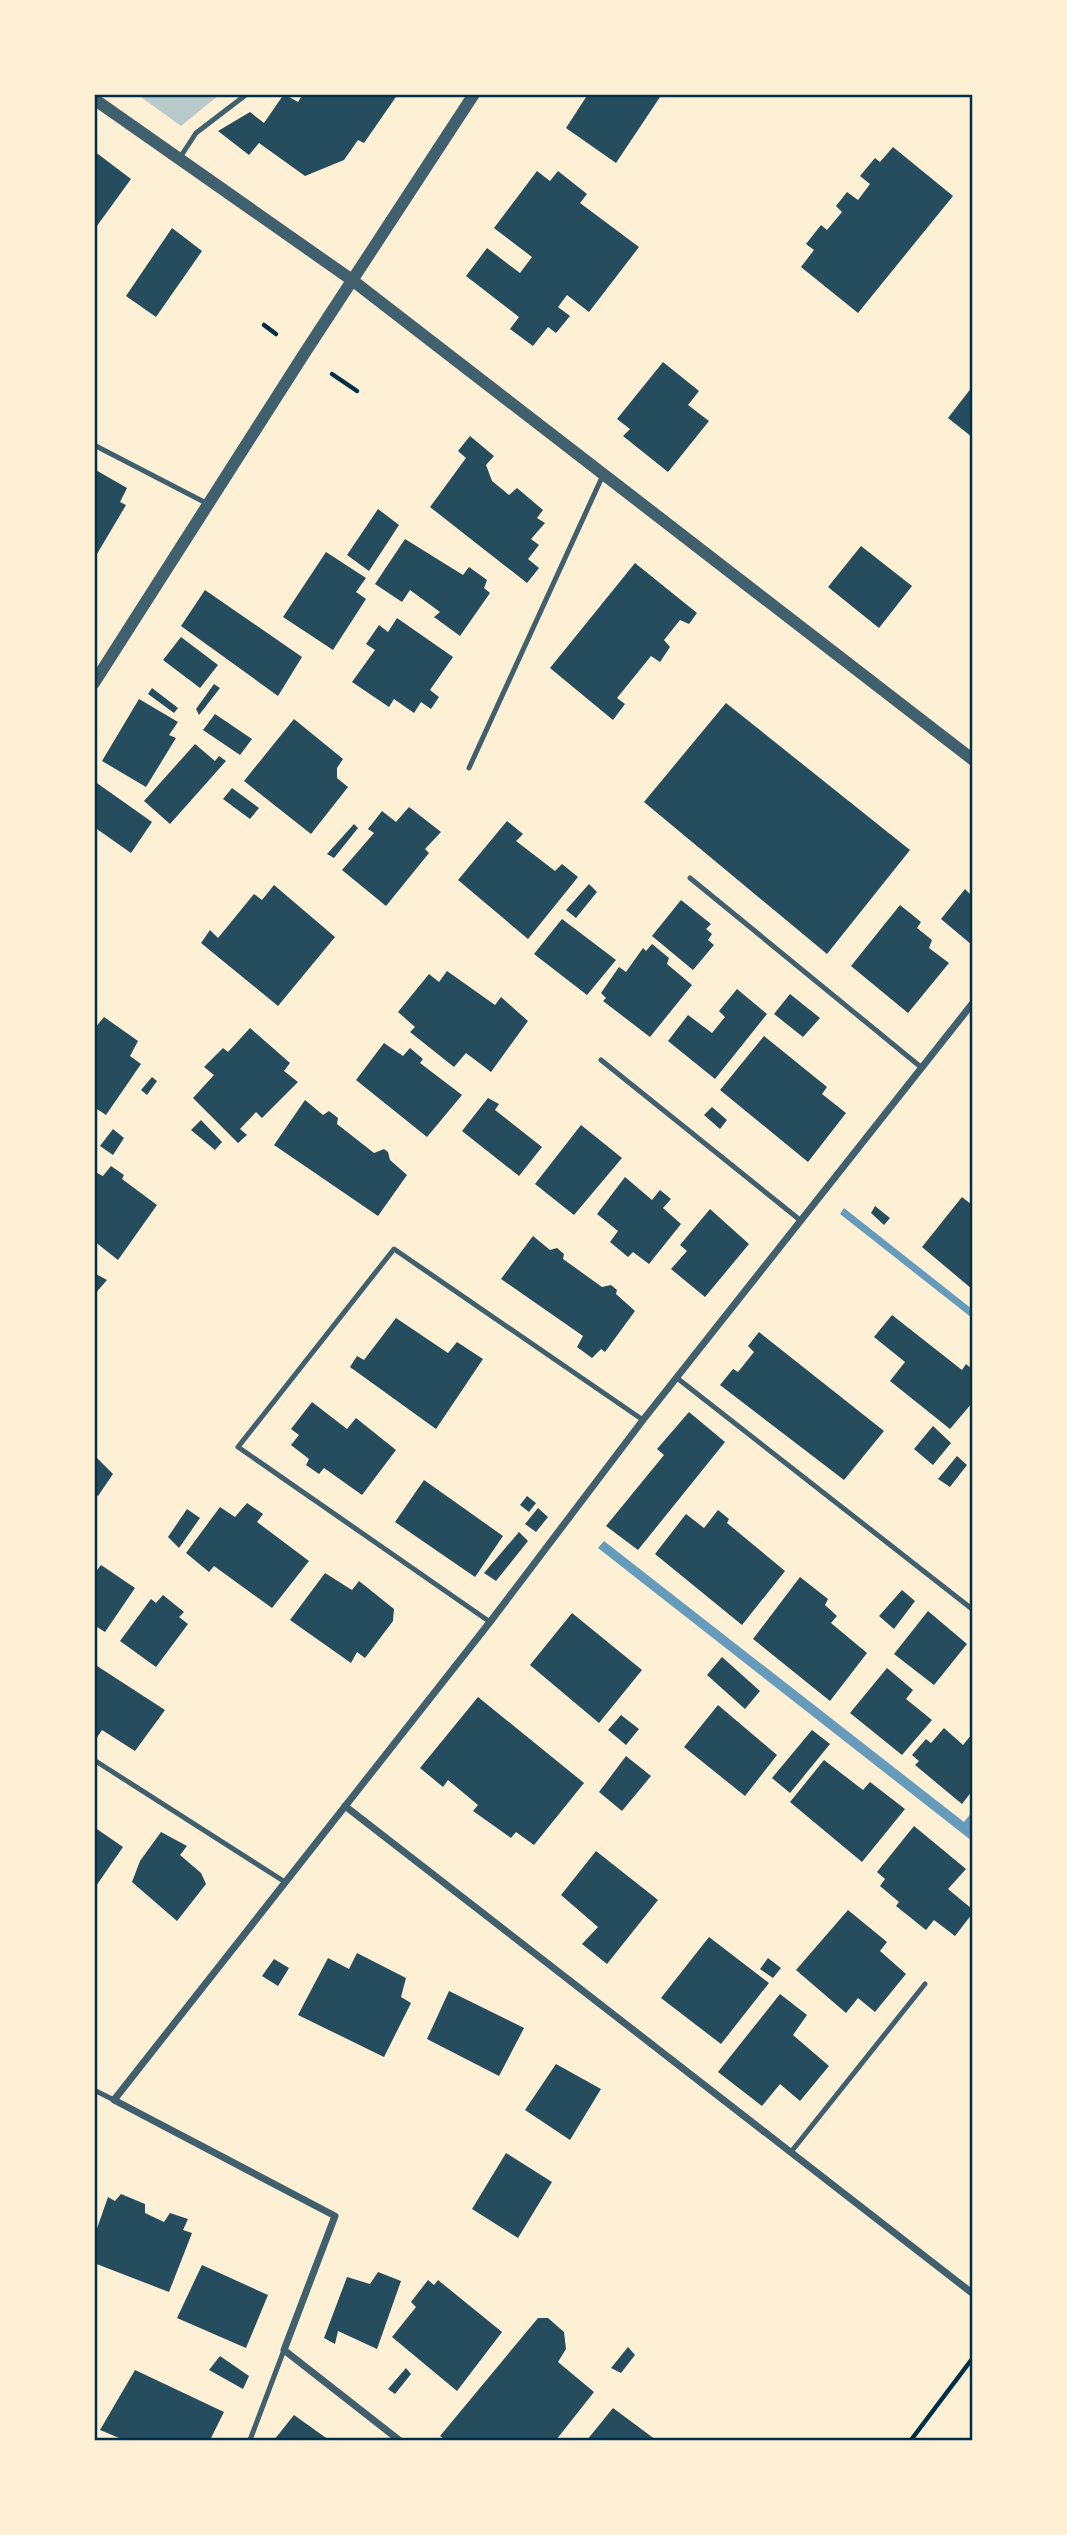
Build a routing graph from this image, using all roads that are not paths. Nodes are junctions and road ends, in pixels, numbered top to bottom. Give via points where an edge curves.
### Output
1 (247, 94) edge
2 (474, 94) edge
3 (94, 99) edge
4 (179, 159) junction
5 (352, 280) junction
6 (94, 445) edge
7 (603, 474) junction
8 (208, 505) junction
9 (94, 683) edge
10 (972, 759) edge
11 (469, 768) dead end
12 (690, 878) dead end
13 (972, 1004) edge
14 (601, 1060) dead end
15 (922, 1068) junction
16 (800, 1220) junction
17 (677, 1378) junction
18 (643, 1420) junction
19 (972, 1609) edge
20 (490, 1622) junction
21 (94, 1759) edge
22 (345, 1806) junction
23 (285, 1882) junction
24 (925, 1984) dead end
25 (94, 2090) edge
26 (114, 2100) junction
27 (791, 2152) junction
28 (972, 2293) edge
29 (284, 2350) junction
30 (250, 2441) edge
31 (399, 2441) edge

1 - 4 lane via 196,133
2 - 5 street
3 - 4 street
4 - 5 street
5 - 7 street
5 - 8 street
6 - 8 lane
7 - 10 street
7 - 11 lane
8 - 9 street
12 - 15 lane
13 - 15 street
14 - 16 lane
15 - 16 street
16 - 17 street
17 - 18 street
17 - 19 lane
18 - 20 street
18 - 20 lane via 394,1249 237,1447
20 - 22 street
21 - 23 lane
22 - 23 street
22 - 27 street
23 - 26 street
24 - 27 lane
25 - 26 lane
26 - 29 street via 335,2217
27 - 28 street
29 - 30 lane
29 - 31 street

